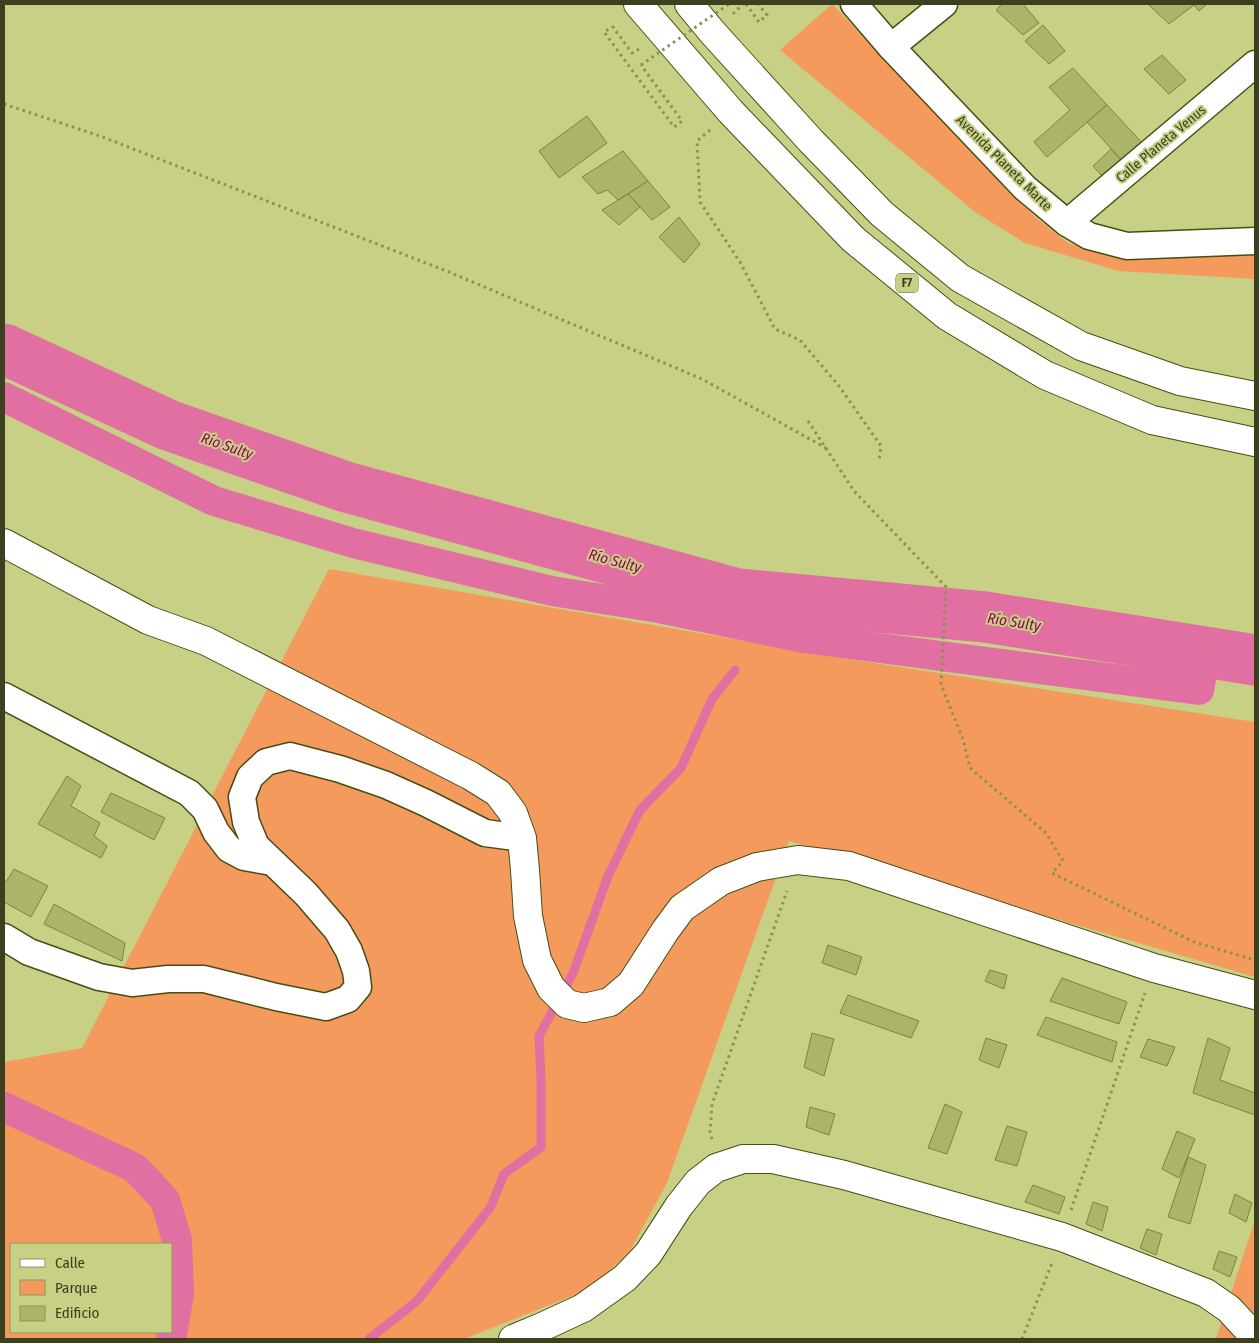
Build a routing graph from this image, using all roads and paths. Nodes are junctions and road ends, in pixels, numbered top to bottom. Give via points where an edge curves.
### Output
1 (638, 4) edge
2 (690, 4) edge
3 (729, 4) edge
4 (746, 4) edge
5 (758, 4) edge
6 (854, 4) edge
7 (944, 4) edge
8 (891, 47) junction
9 (632, 53) dead end
10 (1255, 64) edge
11 (4, 104) edge
12 (731, 112) junction
13 (1067, 223) junction
14 (1255, 242) edge
15 (1255, 396) edge
16 (808, 421) dead end
17 (1255, 442) edge
18 (826, 448) junction
19 (879, 461) dead end
20 (4, 543) edge
21 (4, 696) edge
22 (522, 838) junction
23 (798, 860) junction
24 (272, 862) junction
25 (4, 937) edge
26 (1255, 960) edge
27 (1154, 968) junction
28 (1255, 995) edge
29 (716, 1168) junction
30 (1062, 1237) junction
31 (513, 1339) edge
32 (1022, 1339) edge
33 (1255, 1339) edge

1 - 12 main road, F7
2 - 15 main road via 804,134 882,214 960,278 1081,346 1180,381
3 - 9 path, bridge via 641,65 682,122 674,127 604,32 613,27
4 - 5 path via 759,22 767,15
6 - 8 street, Avenida Planeta Marte
7 - 8 street
8 - 13 street, Avenida Planeta Marte via 1025,188
10 - 13 street, Calle Planeta Venus
11 - 18 path via 100,136 449,272 702,379
12 - 17 main road, F7 via 853,239 947,316 1045,375 1152,420
12 - 19 path via 697,141 700,202 740,262 775,329 800,340 839,386 881,446
13 - 14 street, Avenida Planeta Marte via 1089,236 1127,246
16 - 18 path
18 - 26 path via 854,491 946,587 941,685 963,739 970,768 1046,832 1063,861 1052,873 1194,942
20 - 22 main road via 148,620 206,641 471,776 498,793 513,813
21 - 24 street via 189,793 205,809 216,832 229,848 244,857
22 - 23 main road via 528,916 537,960 551,988 567,1004 584,1008 610,1002 630,984 682,908 721,881 757,867
22 - 24 street via 485,833 386,785 340,768 290,756 266,762 250,777 242,797 246,822 256,846
23 - 27 main road via 849,866
23 - 29 path via 712,1104 710,1132
24 - 25 street via 306,894 337,930 349,951 358,987 348,999 326,1007 204,979 132,983 99,977 29,952
27 - 28 main road
27 - 30 path
29 - 30 main road via 743,1159 774,1159 844,1175
29 - 31 main road via 698,1182 648,1254 625,1278 583,1308
30 - 32 path
30 - 33 main road via 1206,1294 1229,1309

